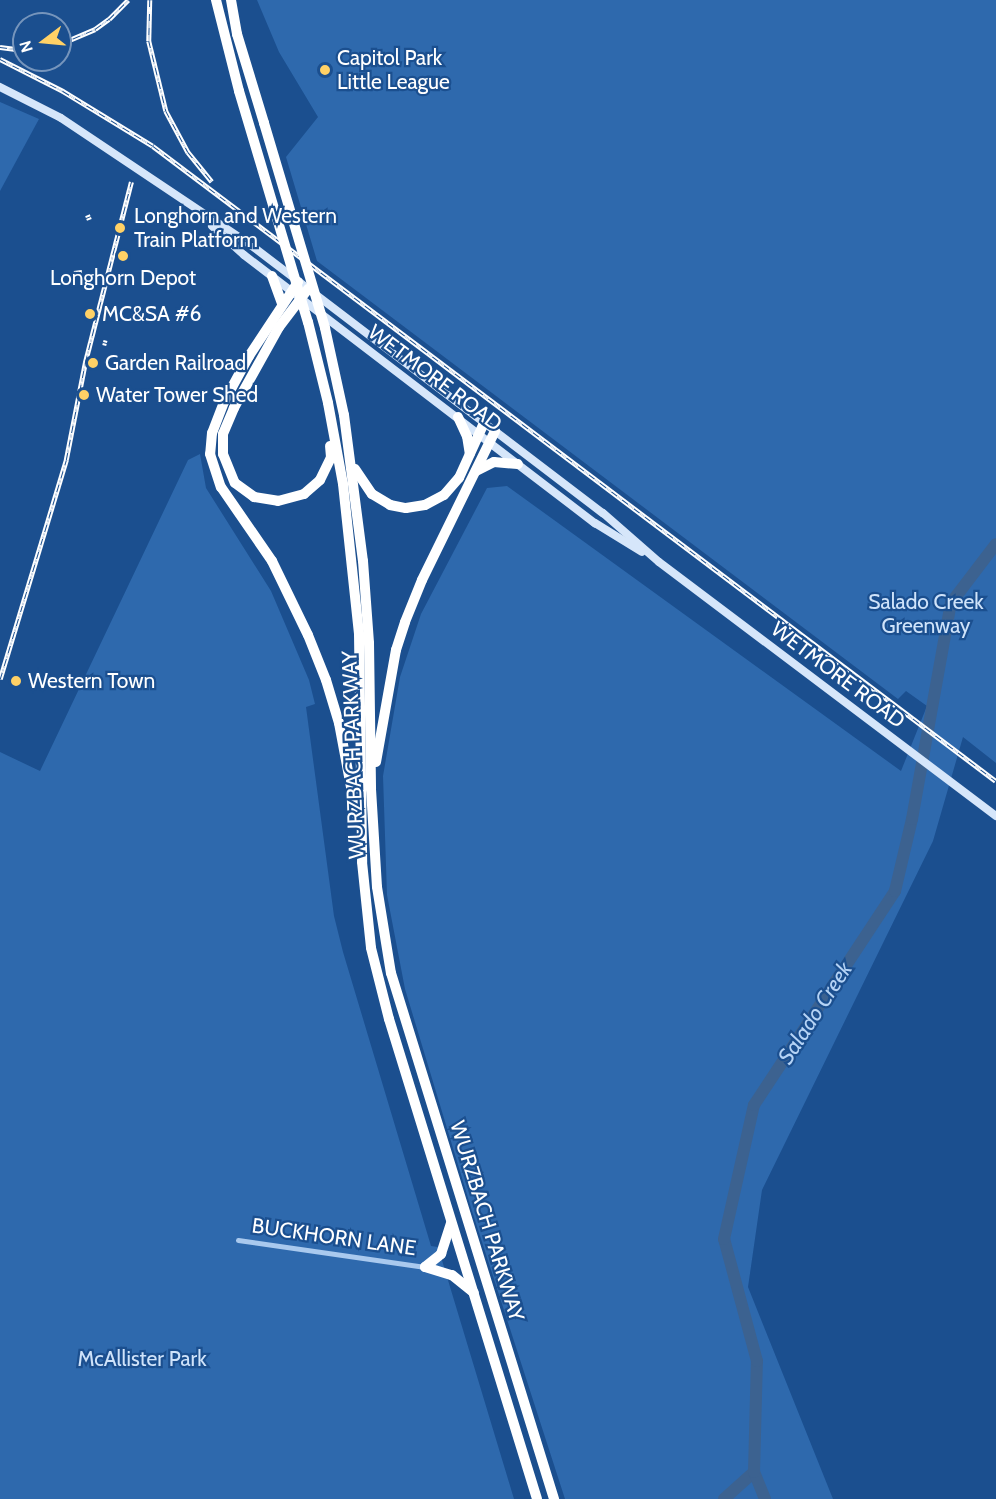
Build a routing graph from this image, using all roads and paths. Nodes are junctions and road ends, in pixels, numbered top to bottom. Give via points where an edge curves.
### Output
1 (216, 0) edge
2 (231, 0) edge
3 (0, 87) edge
4 (197, 212) junction
5 (272, 276) junction
6 (295, 286) junction
7 (304, 293) junction
8 (282, 303) junction
9 (322, 314) junction
10 (282, 322) junction
11 (328, 404) junction
12 (458, 417) junction
13 (484, 423) junction
14 (495, 431) junction
15 (480, 434) junction
16 (489, 442) junction
17 (470, 455) junction
18 (351, 461) junction
19 (518, 464) junction
20 (474, 473) junction
21 (659, 562) junction
22 (371, 789) junction
23 (996, 816) edge
24 (362, 862) junction
25 (452, 1221) junction
26 (238, 1240) dead end
27 (425, 1267) junction
28 (475, 1294) junction
29 (537, 1499) edge
30 (554, 1499) edge

1 - 11 highway, WURZBACH PARKWAY, bridge
2 - 18 highway, WURZBACH PARKWAY, bridge via 237,34 325,327
3 - 4 main road, WETMORE ROAD via 61,118
4 - 5 main road, WETMORE ROAD
4 - 6 main road, WETMORE ROAD via 252,246
5 - 6 main road, WETMORE ROAD
5 - 8 highway
6 - 7 main road, WETMORE ROAD
6 - 8 highway
7 - 9 main road, WETMORE ROAD
7 - 10 highway
7 - 13 main road, WETMORE ROAD
8 - 24 highway via 224,402 212,433 210,454 221,487 272,561 326,680 344,745
9 - 10 highway via 307,312
9 - 12 main road, WETMORE ROAD
10 - 11 highway via 223,434 223,454 235,483 265,500 291,499 310,490 324,476 331,457
11 - 24 highway, WURZBACH PARKWAY via 343,484 359,634
12 - 15 main road, WETMORE ROAD
12 - 17 highway
13 - 14 main road, WETMORE ROAD
13 - 15 highway
14 - 16 highway
14 - 21 main road, WETMORE ROAD via 603,513
15 - 16 main road, WETMORE ROAD
15 - 17 highway
16 - 19 main road, WETMORE ROAD
16 - 20 highway
17 - 18 highway via 459,478 444,495 425,505 406,508 390,505 372,494
18 - 22 highway, WURZBACH PARKWAY via 369,643
19 - 20 highway via 494,462
19 - 21 main road, WETMORE ROAD via 595,524
20 - 22 highway via 405,622 387,695
21 - 23 main road, WETMORE ROAD
22 - 30 highway, WURZBACH PARKWAY via 377,887 391,973
24 - 25 highway, WURZBACH PARKWAY via 368,925 381,991
25 - 27 highway via 441,1254
25 - 28 highway, WURZBACH PARKWAY
26 - 27 street, BUCKHORN LANE
27 - 28 highway via 452,1275
28 - 29 highway, WURZBACH PARKWAY

